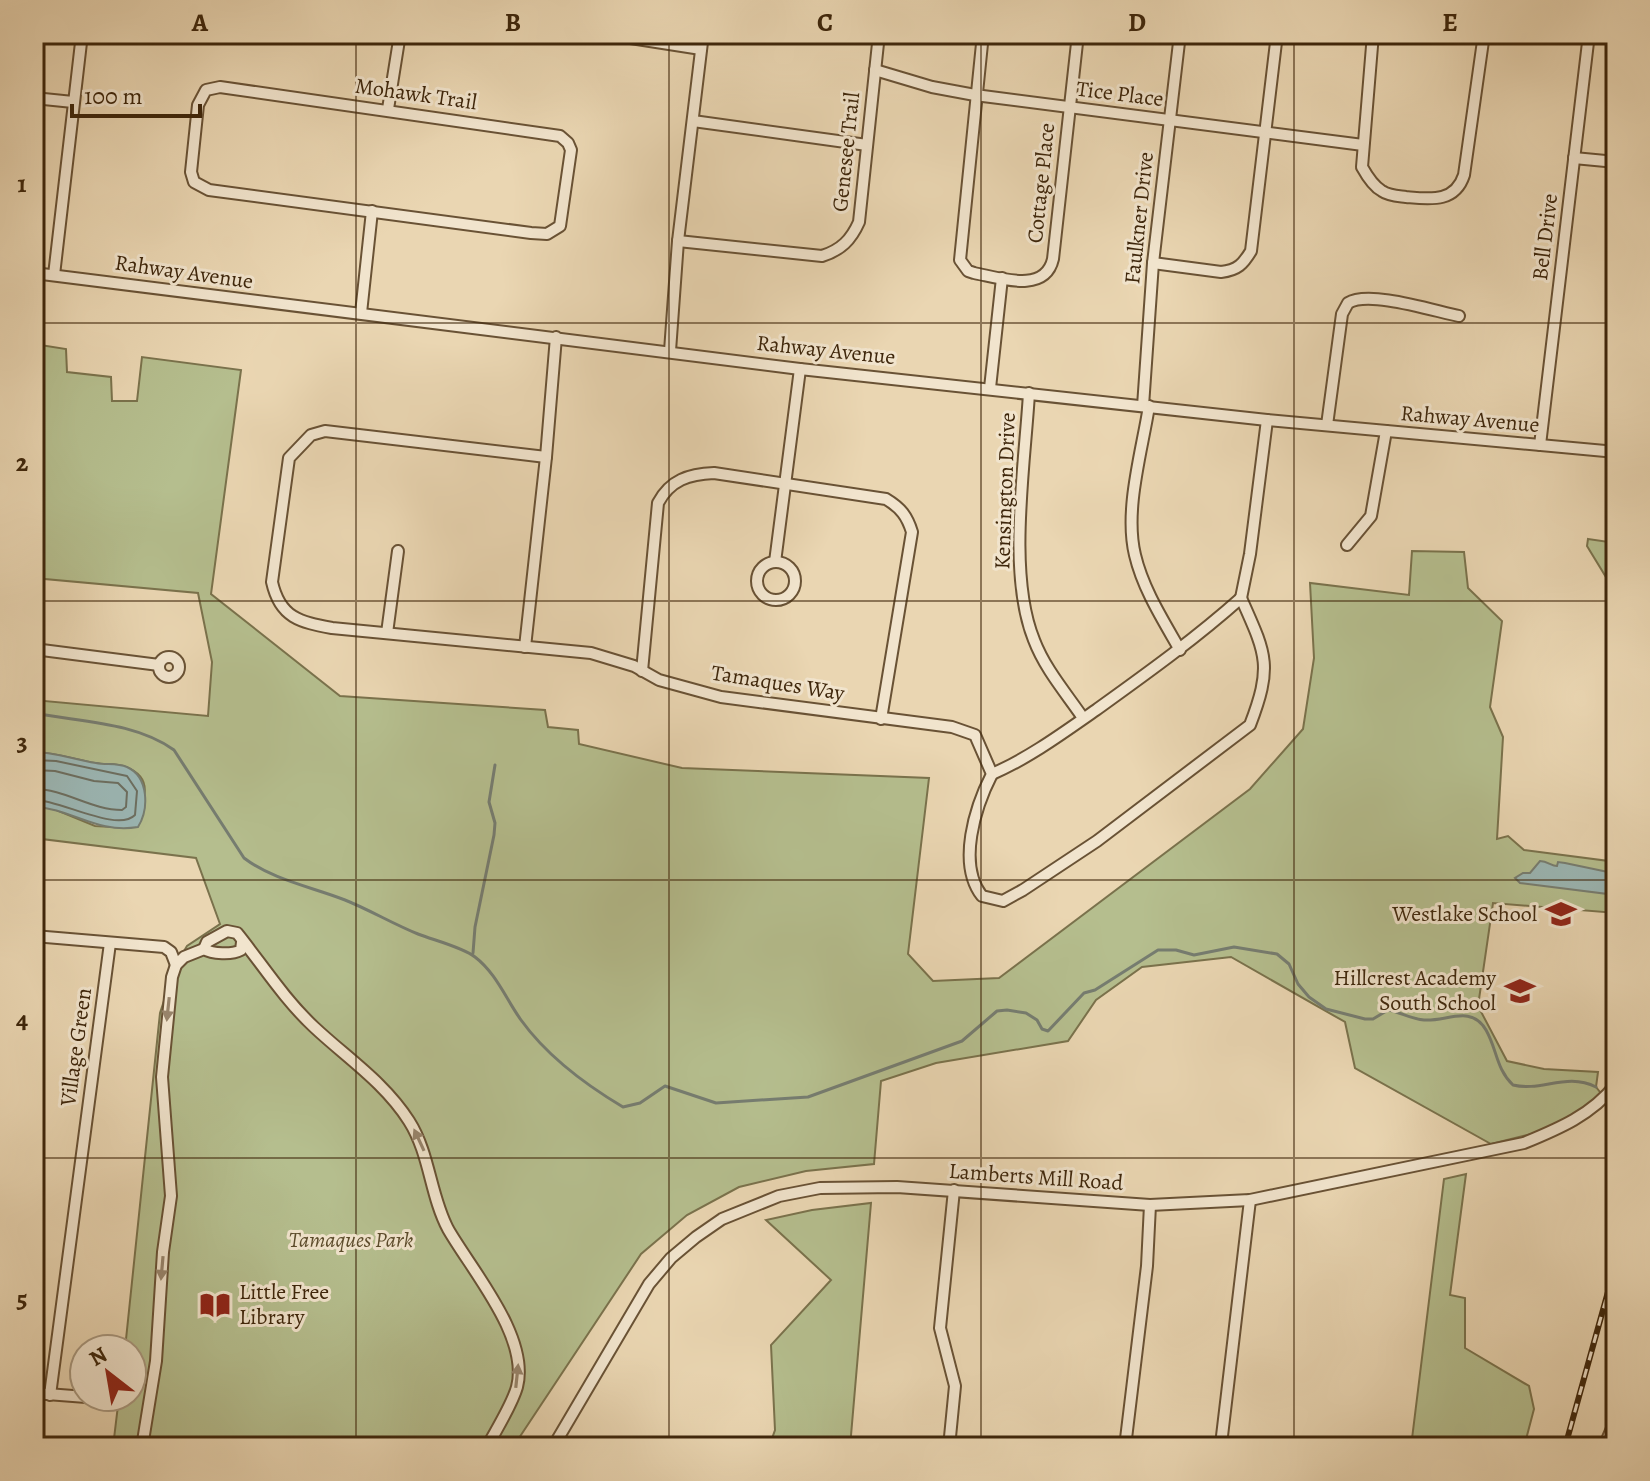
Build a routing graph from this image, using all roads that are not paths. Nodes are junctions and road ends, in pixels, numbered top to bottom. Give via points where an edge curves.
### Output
1 (82, 34) edge
2 (400, 34) edge
3 (605, 34) edge
4 (703, 34) edge
5 (879, 34) edge
6 (983, 34) edge
7 (1078, 34) edge
8 (1180, 34) edge
9 (1277, 34) edge
10 (1373, 34) edge
11 (1484, 34) edge
12 (1589, 34) edge
13 (701, 49) junction
14 (875, 70) junction
15 (975, 95) junction
16 (34, 98) edge
17 (73, 102) junction
18 (1070, 108) junction
19 (388, 109) junction
20 (693, 121) junction
21 (1169, 121) junction
22 (1266, 133) junction
23 (867, 145) junction
24 (1363, 145) junction
25 (1574, 158) junction
26 (1616, 162) edge
27 (372, 211) junction
28 (678, 241) junction
29 (1153, 263) junction
30 (34, 273) edge
31 (54, 275) junction
32 (1002, 278) junction
33 (361, 313) junction
34 (1459, 316) dead end
35 (556, 337) junction
36 (670, 351) junction
37 (800, 369) junction
38 (990, 388) junction
39 (1029, 393) junction
40 (1146, 406) junction
41 (1267, 420) junction
42 (1327, 425) junction
43 (1386, 431) junction
44 (1540, 445) junction
45 (1616, 452) edge
46 (546, 457) junction
47 (786, 484) junction
48 (1347, 545) dead end
49 (398, 551) dead end
50 (775, 562) dead end
51 (1241, 598) junction
52 (387, 633) junction
53 (525, 647) junction
54 (34, 649) edge
55 (1180, 650) junction
56 (159, 665) dead end
57 (642, 671) junction
58 (1083, 718) junction
59 (881, 719) junction
60 (992, 774) junction
61 (34, 936) edge
62 (242, 942) junction
63 (110, 943) junction
64 (204, 949) junction
65 (176, 965) junction
66 (1616, 1084) edge
67 (954, 1190) junction
68 (1250, 1200) junction
69 (1150, 1205) junction
70 (34, 1393) edge
71 (50, 1395) junction
72 (68, 1396) edge
73 (1615, 1422) edge
74 (142, 1447) edge
75 (487, 1447) edge
76 (553, 1447) edge
77 (949, 1447) edge
78 (1125, 1447) edge
79 (1223, 1447) edge
80 (1604, 1447) edge

1 - 17 street
2 - 19 street
3 - 13 street
4 - 13 street
5 - 14 street, Genesee Trail
6 - 15 street, Cottage Place
7 - 18 street, Cottage Place
8 - 21 street, Faulkner Drive
9 - 22 street
10 - 24 street
11 - 24 street via 1466,168 1451,194 1436,200 1383,192 1362,167
12 - 25 street, Bell Drive
13 - 20 street
14 - 15 street, Tice Place
14 - 23 street, Genesee Trail
15 - 18 street, Tice Place
15 - 32 street, Cottage Place via 960,260 968,271
16 - 17 street
17 - 31 street
18 - 21 street, Tice Place
18 - 32 street, Cottage Place via 1051,268 1033,281
19 - 27 street, Mohawk Trail via 220,87 206,90 198,105 194,182 209,190
19 - 27 street, Mohawk Trail via 560,136 571,150 563,218 547,234
20 - 23 street
20 - 28 street
21 - 22 street, Tice Place
21 - 29 street, Faulkner Drive
22 - 24 street, Tice Place
22 - 29 street via 1254,242 1243,265 1221,272
23 - 28 street, Genesee Trail via 859,222 835,252 822,256
25 - 26 street
25 - 44 street, Bell Drive
27 - 33 street
28 - 36 street
29 - 40 street, Faulkner Drive
30 - 31 street, Rahway Avenue
31 - 33 street, Rahway Avenue
32 - 38 street
33 - 35 street, Rahway Avenue
34 - 42 street via 1360,298 1348,303 1342,314
35 - 36 street, Rahway Avenue
35 - 46 street
36 - 37 street, Rahway Avenue
37 - 38 street, Rahway Avenue
37 - 47 street
38 - 39 street, Rahway Avenue
39 - 40 street, Rahway Avenue
39 - 58 street, Kensington Drive via 1020,539 1023,597 1048,669
40 - 41 street, Rahway Avenue
40 - 55 street, Faulkner Drive via 1131,515 1134,553
41 - 42 street, Rahway Avenue
41 - 51 street
42 - 43 street, Rahway Avenue
43 - 44 street, Rahway Avenue
43 - 48 street via 1371,516
44 - 45 street, Rahway Avenue
46 - 52 street, Tamaques Way via 325,431 299,446 289,458 286,475 272,582 275,596 299,621
46 - 53 street
47 - 50 street
47 - 57 street via 714,473 694,474 665,489 658,503
47 - 59 street via 886,499 907,517 912,532
49 - 52 street
51 - 55 street
51 - 60 street via 1266,663 1250,725 1097,841 1003,901 982,896 974,886 970,858 977,813
52 - 53 street, Tamaques Way
53 - 57 street, Tamaques Way via 591,653
54 - 56 street
55 - 58 street
57 - 59 street, Tamaques Way via 721,697
58 - 60 street
59 - 60 street, Tamaques Way via 952,727 975,735
61 - 63 street
62 - 64 street via 236,953
62 - 64 street via 230,930
75 -> 62 street via 517,1388 516,1345 446,1225 423,1147 397,1103 295,1008
63 - 65 street via 164,947
63 - 71 street, Village Green
64 - 65 street
65 -> 74 street via 162,1077 171,1196 156,1361
66 - 68 street, Lamberts Mill Road via 1567,1125 1524,1143
67 - 69 street, Lamberts Mill Road
67 - 76 street, Lamberts Mill Road via 820,1188 779,1196 722,1219 679,1251 649,1284
67 - 77 street via 940,1328 955,1386
68 - 69 street, Lamberts Mill Road
68 - 79 street
69 - 78 street
70 - 71 street
71 - 72 street
73 - 80 street

